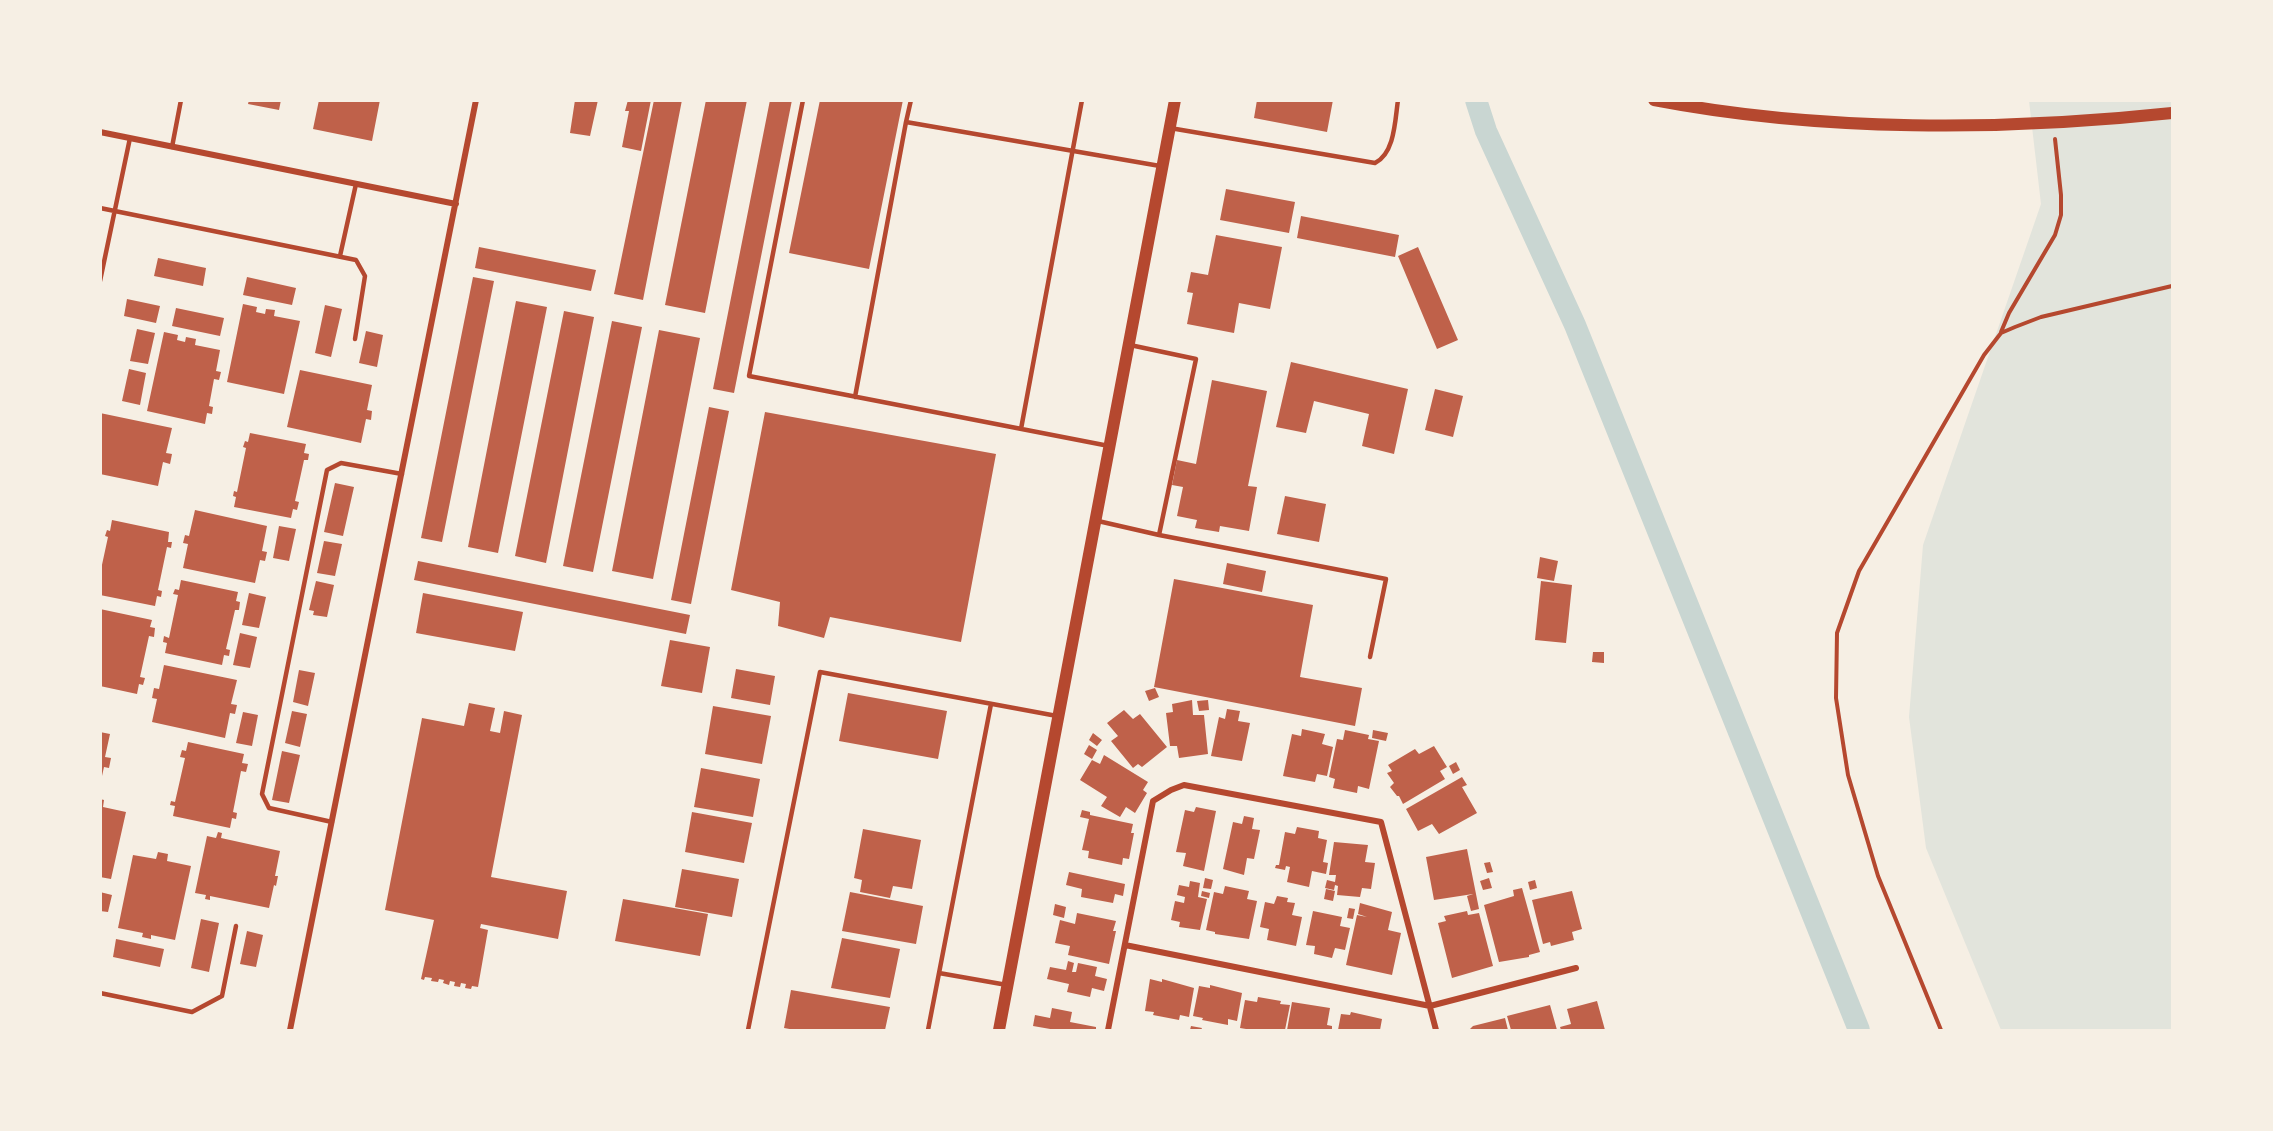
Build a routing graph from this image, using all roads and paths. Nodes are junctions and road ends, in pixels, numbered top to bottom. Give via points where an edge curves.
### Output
1 (181, 100) edge
2 (476, 100) edge
3 (803, 100) edge
4 (911, 100) edge
5 (1082, 100) edge
6 (1175, 100) edge
7 (1398, 100) edge
8 (1654, 100) edge
9 (2172, 113) edge
10 (906, 122) junction
11 (2052, 123) junction
12 (1170, 128) junction
13 (100, 132) edge
14 (130, 138) junction
15 (172, 147) junction
16 (1072, 150) junction
17 (1163, 166) junction
18 (356, 184) junction
19 (456, 204) junction
20 (100, 208) edge
21 (114, 211) junction
22 (340, 256) junction
23 (100, 280) edge
24 (2172, 286) edge
25 (2001, 333) junction
26 (356, 339) dead end
27 (1129, 344) junction
28 (855, 397) junction
29 (1021, 429) junction
30 (1109, 446) junction
31 (402, 474) junction
32 (1095, 520) junction
33 (1160, 534) junction
34 (1370, 657) dead end
35 (991, 704) junction
36 (1058, 716) junction
37 (332, 822) junction
38 (236, 926) dead end
39 (1125, 945) junction
40 (1576, 968) dead end
41 (939, 973) junction
42 (1007, 985) junction
43 (100, 993) edge
44 (1430, 1006) junction
45 (290, 1030) edge
46 (748, 1030) edge
47 (928, 1030) edge
48 (999, 1030) edge
49 (1108, 1030) edge
50 (1436, 1030) edge
51 (1941, 1030) edge

1 - 15 lane
2 - 19 street
3 - 28 lane via 749,376
4 - 10 lane
5 - 16 lane
6 - 12 main road
7 - 12 lane via 1390,144 1375,163
8 - 11 main road via 1849,123
9 - 11 main road
10 - 16 lane
10 - 28 lane
11 - 25 path via 2061,215 2055,235
12 - 17 main road
13 - 14 street
14 - 15 street
14 - 21 lane
15 - 18 street
16 - 17 lane
16 - 29 lane
17 - 27 main road
18 - 19 street
18 - 22 lane
19 - 31 street
20 - 21 lane
21 - 22 lane
21 - 23 lane
22 - 26 lane via 356,260 364,276
24 - 25 path via 2041,317
25 - 51 path via 1984,355 1859,571 1837,633 1836,698 1848,775 1878,876
27 - 30 main road
27 - 33 lane via 1196,359
28 - 29 lane
29 - 30 lane
30 - 32 main road
31 - 37 street
31 - 37 lane via 341,463 327,470 262,794 269,808
32 - 33 lane
32 - 36 main road
33 - 34 lane via 1386,579
35 - 36 lane
35 - 41 lane
35 - 46 lane via 820,672
36 - 42 main road
37 - 45 street
38 - 43 lane via 222,996 192,1012
39 - 44 street
39 - 44 street via 1153,801 1171,790 1184,785 1381,822
39 - 49 street
40 - 44 street
41 - 42 lane
41 - 47 lane
42 - 48 main road
44 - 50 street

